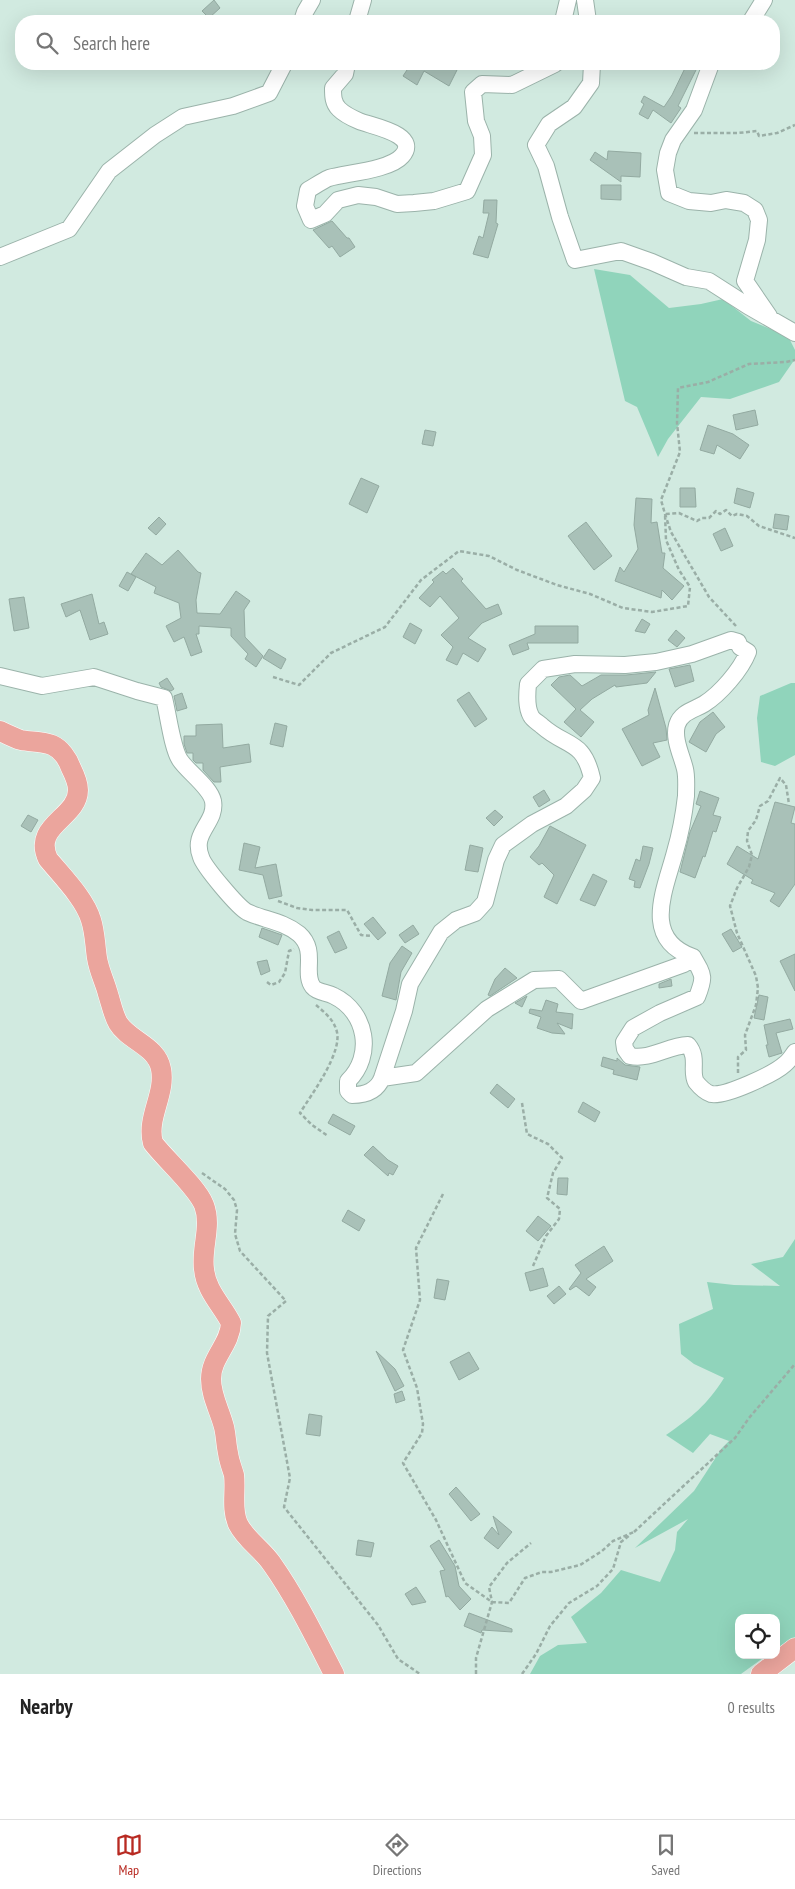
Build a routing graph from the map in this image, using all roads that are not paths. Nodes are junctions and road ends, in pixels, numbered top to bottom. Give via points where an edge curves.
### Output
1 (312, 0) edge
2 (363, 0) edge
3 (568, 0) edge
4 (586, 0) edge
5 (764, 0) edge
6 (304, 15) edge
7 (359, 15) edge
8 (564, 15) edge
9 (587, 15) edge
10 (755, 15) edge
11 (281, 70) edge
12 (346, 70) edge
13 (543, 70) edge
14 (592, 70) edge
15 (709, 70) edge
16 (0, 257) edge
17 (770, 318) junction
18 (795, 333) edge
19 (0, 676) edge
20 (0, 731) edge
21 (694, 957) junction
22 (795, 1052) edge
23 (382, 1078) junction
24 (795, 1648) edge
25 (334, 1674) edge
26 (760, 1674) edge

1 - 6 street
2 - 7 street
3 - 8 street
4 - 9 street
5 - 10 street
11 - 16 street via 269,92 233,106 183,117 155,135 109,171 69,229
12 - 13 street via 333,88 333,100 338,108 361,122 392,132 403,140 406,148 397,160 327,179 308,190 305,206 311,220 325,214 338,200 358,195 397,204 434,201 467,191 483,155 473,92 482,84 512,85
14 - 17 street via 591,82 574,107 549,124 536,145 546,166 575,260 621,251 686,277 709,282
15 - 17 street via 694,110 673,140 665,170 669,193 689,201 744,203 755,210 759,220 757,240 745,281
17 - 18 street
19 - 23 street via 42,686 94,677 164,698 179,759 213,798 214,812 198,844 200,857 245,911 279,922 305,941 313,987 348,1006 358,1020 365,1040 362,1060 348,1081 348,1091 352,1095 363,1095 378,1087
20 - 25 main road via 20,740 55,747 66,758 76,779 78,790 75,800 47,834 44,850 88,911 97,960 118,1024 158,1059 162,1078 151,1127 154,1143 196,1192 207,1214 204,1271 207,1284 231,1324 228,1338 211,1369 211,1381 233,1473 235,1516 244,1533 272,1564
21 - 22 street via 704,982 697,997 632,1028 624,1042 630,1056 657,1055 670,1048 688,1045 693,1051 695,1080 703,1090 722,1094 765,1077 785,1064
21 - 23 street via 684,964 581,1001 558,979 534,980 487,1009 416,1073
21 - 23 street via 670,942 661,926 660,902 676,850 686,796 686,770 678,746 677,724 687,712 704,704 743,665 748,652 731,640 656,662 575,664 543,669 528,684 527,701 531,717 550,733 575,746 588,761 592,778 566,806 532,824 503,845 486,902 475,913 456,920 441,932 410,984
24 - 26 main road

